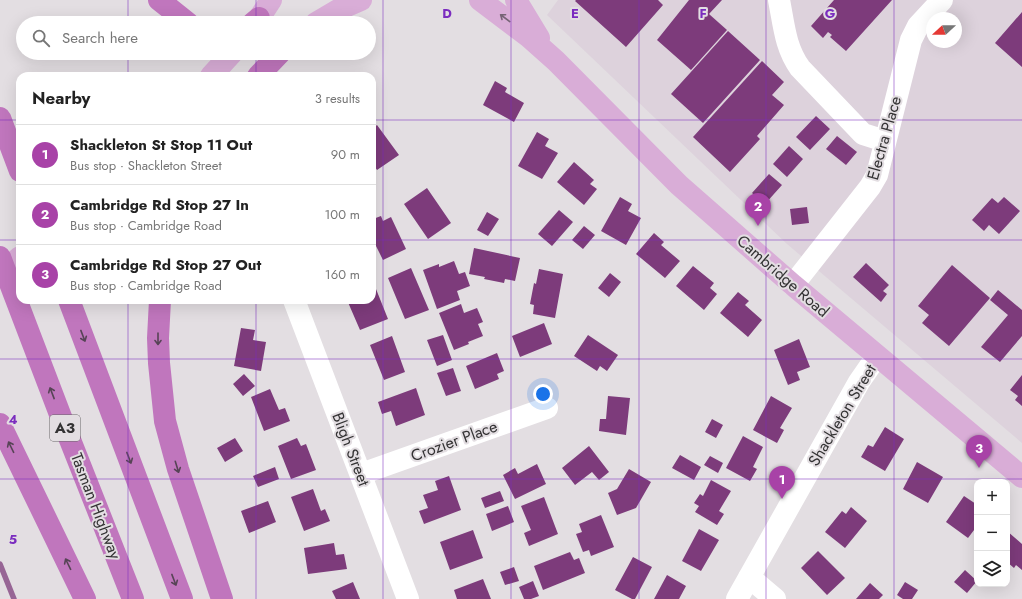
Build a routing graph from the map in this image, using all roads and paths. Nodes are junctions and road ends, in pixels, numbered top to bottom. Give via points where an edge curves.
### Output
1 (159, 0) edge
2 (271, 0) edge
3 (361, 0) edge
4 (480, 0) edge
5 (779, 0) edge
6 (942, 0) edge
7 (517, 1) edge
8 (179, 16) edge
9 (260, 16) edge
10 (328, 16) edge
11 (226, 60) edge
12 (270, 60) edge
13 (273, 60) edge
14 (556, 62) junction
15 (215, 72) edge
16 (254, 72) edge
17 (262, 72) edge
18 (0, 118) edge
19 (885, 141) junction
20 (16, 160) edge
21 (0, 257) edge
22 (16, 260) edge
23 (0, 274) edge
24 (793, 285) junction
25 (16, 299) edge
26 (18, 304) edge
27 (71, 304) edge
28 (160, 304) edge
29 (296, 304) edge
30 (877, 356) junction
31 (547, 408) dead end
32 (0, 424) edge
33 (361, 474) junction
34 (1022, 478) edge
35 (749, 577) junction
36 (85, 599) edge
37 (133, 599) edge
38 (182, 599) edge
39 (222, 599) edge
40 (408, 599) edge
41 (737, 599) edge
42 (775, 599) edge

1 - 8 highway
2 - 9 main road
3 - 10 main road
14 -> 4 main road, Cambridge Road via 524,33
5 - 19 street via 788,45 792,57 800,68 863,134
6 - 19 street, Electra Place via 918,26 911,40
7 - 14 main road, Cambridge Road
11 - 15 main road
12 - 16 main road
13 - 17 highway
14 - 24 main road, Cambridge Road via 679,185
18 - 20 highway
19 - 24 street, Electra Place via 877,175 870,187
25 -> 21 highway, Tasman Highway / A3
22 - 23 main road
24 - 30 main road, Cambridge Road
37 -> 26 highway, Tasman Highway / A3
27 -> 38 highway
28 -> 39 highway via 159,363 165,421 188,500
29 - 33 street, Bligh Street
30 - 34 main road, Cambridge Road
30 - 35 street, Shackleton Street via 859,382
31 - 33 street, Crozier Place
36 -> 32 highway
33 - 40 street, Bligh Street
35 - 41 street, Shackleton Street
35 - 42 street

